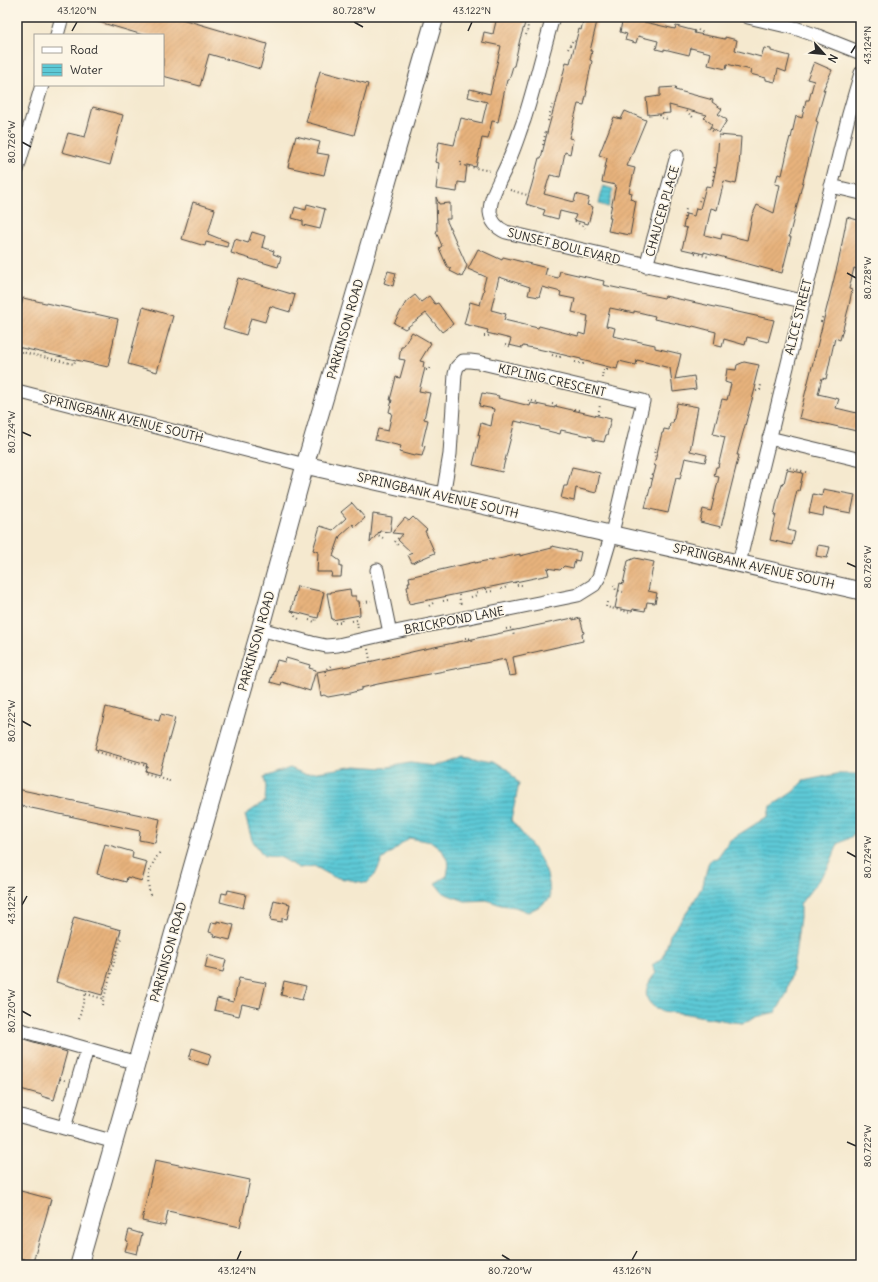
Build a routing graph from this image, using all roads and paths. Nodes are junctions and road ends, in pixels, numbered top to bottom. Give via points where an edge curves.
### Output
1 (62, 17) edge
2 (435, 17) edge
3 (553, 17) edge
4 (748, 17) edge
5 (527, 22) dead end
6 (698, 30) dead end
7 (57, 34) edge
8 (705, 34) dead end
9 (526, 35) dead end
10 (575, 41) dead end
11 (568, 49) dead end
12 (861, 53) edge
13 (861, 73) edge
14 (42, 86) edge
15 (552, 105) dead end
16 (686, 111) dead end
17 (659, 115) dead end
18 (668, 119) dead end
19 (695, 119) dead end
20 (548, 121) dead end
21 (708, 128) dead end
22 (546, 130) dead end
23 (715, 133) dead end
24 (543, 146) dead end
25 (677, 156) dead end
26 (461, 162) dead end
27 (715, 166) dead end
28 (17, 170) edge
29 (491, 171) dead end
30 (713, 180) dead end
31 (831, 186) junction
32 (510, 190) dead end
33 (861, 193) edge
34 (702, 194) dead end
35 (527, 195) dead end
36 (699, 202) dead end
37 (686, 209) dead end
38 (684, 218) dead end
39 (575, 221) dead end
40 (585, 228) dead end
41 (695, 253) dead end
42 (709, 257) dead end
43 (646, 266) junction
44 (802, 301) junction
45 (823, 315) dead end
46 (821, 322) dead end
47 (490, 335) dead end
48 (484, 336) dead end
49 (504, 345) dead end
50 (512, 347) dead end
51 (17, 350) edge
52 (560, 354) dead end
53 (552, 355) dead end
54 (75, 361) dead end
55 (575, 362) dead end
56 (583, 362) dead end
57 (430, 366) dead end
58 (607, 368) dead end
59 (426, 370) dead end
60 (602, 378) dead end
61 (761, 385) dead end
62 (17, 391) edge
63 (756, 391) dead end
64 (528, 400) dead end
65 (537, 402) dead end
66 (552, 404) dead end
67 (600, 405) dead end
68 (559, 406) dead end
69 (574, 409) dead end
70 (579, 410) dead end
71 (598, 415) dead end
72 (769, 438) junction
73 (655, 448) dead end
74 (655, 456) dead end
75 (861, 460) edge
76 (305, 465) junction
77 (788, 469) dead end
78 (652, 473) dead end
79 (809, 473) dead end
80 (651, 479) dead end
81 (442, 496) junction
82 (379, 532) dead end
83 (612, 534) junction
84 (383, 538) dead end
85 (398, 538) dead end
86 (399, 546) dead end
87 (739, 562) junction
88 (378, 570) dead end
89 (515, 582) dead end
90 (507, 585) dead end
91 (523, 585) dead end
92 (614, 585) dead end
93 (486, 589) dead end
94 (501, 589) dead end
95 (477, 591) dead end
96 (493, 591) dead end
97 (861, 591) edge
98 (623, 592) dead end
99 (459, 595) dead end
100 (448, 597) dead end
101 (471, 597) dead end
102 (433, 600) dead end
103 (371, 601) dead end
104 (444, 601) dead end
105 (607, 602) dead end
106 (359, 603) dead end
107 (429, 606) dead end
108 (461, 606) dead end
109 (294, 612) dead end
110 (629, 612) dead end
111 (316, 618) dead end
112 (341, 618) dead end
113 (300, 619) dead end
114 (309, 620) dead end
115 (335, 623) dead end
116 (260, 629) junction
117 (506, 629) dead end
118 (390, 633) junction
119 (514, 636) dead end
120 (465, 638) dead end
121 (366, 639) junction
122 (473, 643) dead end
123 (332, 665) dead end
124 (371, 665) dead end
125 (326, 676) dead end
126 (97, 752) dead end
127 (172, 781) dead end
128 (160, 852) dead end
129 (150, 895) dead end
130 (122, 938) dead end
131 (104, 999) junction
132 (102, 1005) dead end
133 (79, 1018) dead end
134 (17, 1029) edge
135 (87, 1049) junction
136 (136, 1063) junction
137 (17, 1114) edge
138 (64, 1128) junction
139 (114, 1142) junction
140 (79, 1265) edge

1 - 7 street
2 - 76 main road, PARKINSON ROAD
3 - 43 street, SUNSET BOULEVARD via 524,120 492,200 491,218 500,230 506,232
4 - 12 street via 795,28
5 - 9 path
6 - 8 path
10 - 11 path via 573,40
13 - 31 street, ALICE STREET
14 - 28 street
15 - 20 path
16 - 19 path
17 - 18 path
21 - 23 path
22 - 24 path
25 - 43 street, CHAUCER PLACE
26 - 29 path via 460,165
27 - 30 path
31 - 33 street
31 - 44 street, ALICE STREET
32 - 35 path
34 - 36 path
37 - 38 path
39 - 40 path
41 - 42 path
43 - 44 street, SUNSET BOULEVARD
44 - 72 street, ALICE STREET
45 - 46 path
47 - 48 path
49 - 50 path
51 - 54 path via 74,364
52 - 53 path
55 - 56 path
57 - 59 path via 429,370
58 - 60 path via 603,370
61 - 63 path via 760,390
62 - 76 street, SPRINGBANK AVENUE SOUTH
64 - 65 path
66 - 68 path
67 - 71 path
69 - 70 path
72 - 75 street
72 - 87 street, ALICE STREET
73 - 74 path
76 - 81 main road, SPRINGBANK AVENUE SOUTH
76 - 116 main road, PARKINSON ROAD
77 - 79 path
78 - 80 path
81 - 83 main road, SPRINGBANK AVENUE SOUTH
81 - 83 street, KIPLING CRESCENT via 450,454 455,374 463,361 478,362 642,401
82 - 84 path via 378,535
83 - 87 main road, SPRINGBANK AVENUE SOUTH
83 - 118 street, BRICKPOND LANE via 599,577 594,585 580,594
85 - 86 path via 395,542
87 - 97 main road, SPRINGBANK AVENUE SOUTH
88 - 118 street
89 - 91 path via 516,586
90 - 94 path
92 - 98 path via 616,590
93 - 96 path via 486,592
95 - 101 path via 477,595
99 - 108 path
100 - 104 path via 448,600
102 - 107 path
103 - 106 path
105 - 110 path via 606,607
109 - 113 path
111 - 114 path via 315,622
112 - 115 path via 342,622
116 - 121 street, BRICKPOND LANE via 326,646
116 - 136 main road, PARKINSON ROAD
117 - 119 path via 512,628
118 - 121 street, BRICKPOND LANE
120 - 122 path via 472,639
121 - 124 path
123 - 125 path via 325,670
126 - 127 path via 147,766 145,773
128 - 129 path via 148,872
130 - 131 path
131 - 132 path
131 - 133 path via 86,993
134 - 135 street
135 - 136 street
135 - 138 street
136 - 139 main road, PARKINSON ROAD
137 - 138 street
138 - 139 street
139 - 140 main road, PARKINSON ROAD

